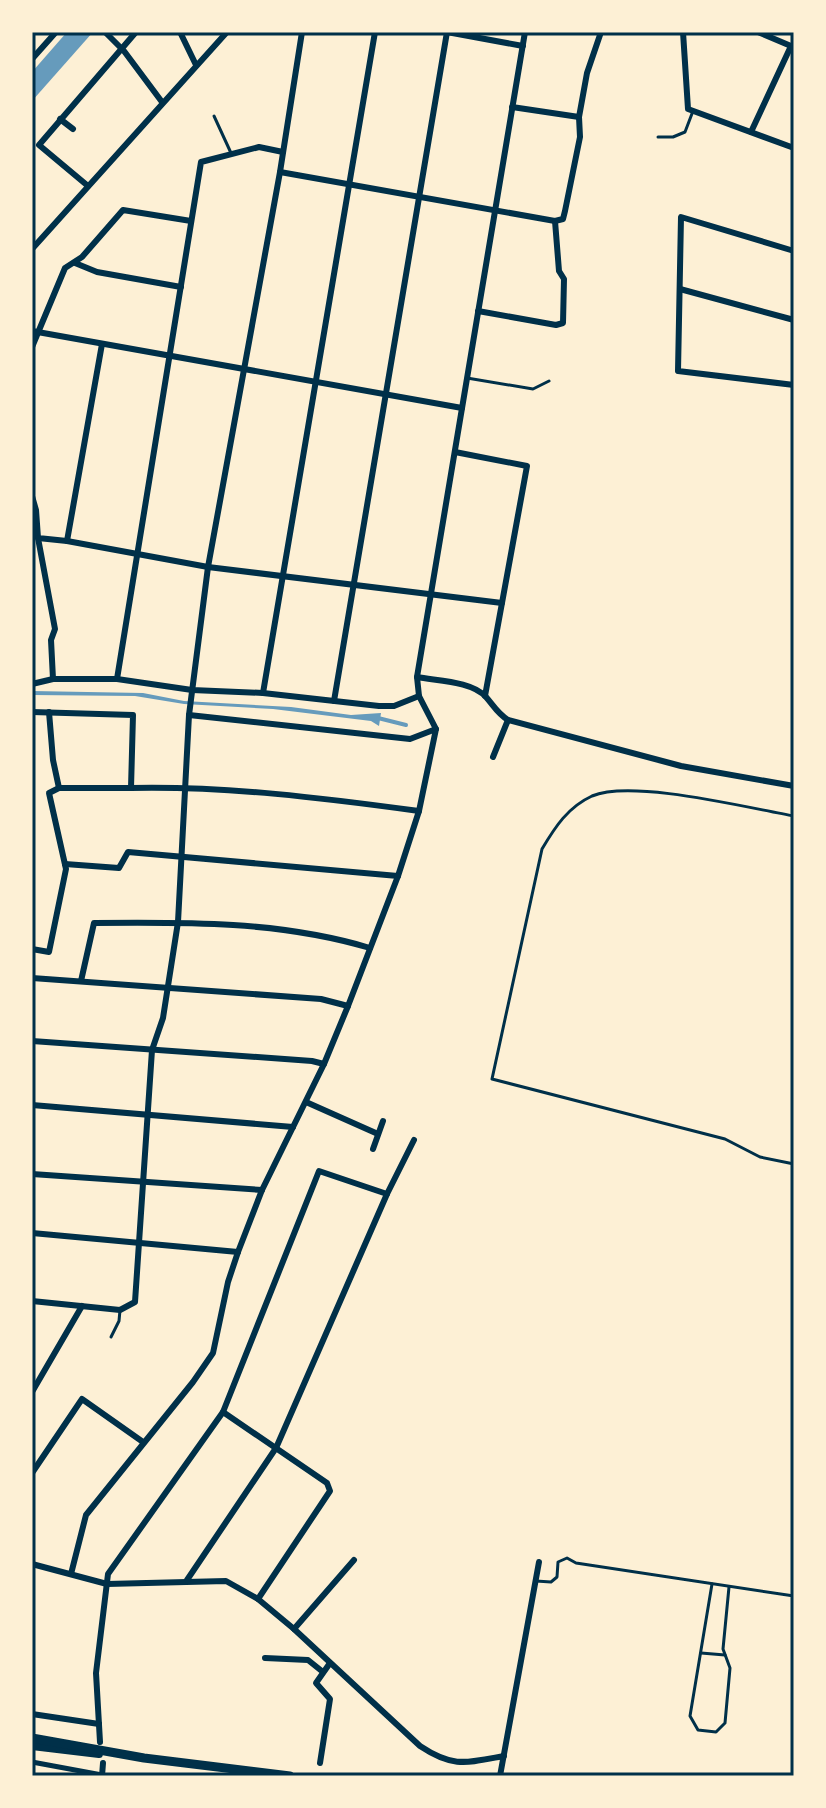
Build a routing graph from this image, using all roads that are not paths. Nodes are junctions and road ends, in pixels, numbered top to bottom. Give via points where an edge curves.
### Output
1 (56, 32) edge
2 (105, 32) edge
3 (136, 32) edge
4 (180, 32) edge
5 (227, 32) edge
6 (302, 32) edge
7 (375, 32) edge
8 (447, 32) edge
9 (525, 32) edge
10 (601, 32) edge
11 (683, 32) edge
12 (758, 32) edge
13 (523, 46) junction
14 (792, 46) edge
15 (121, 48) junction
16 (32, 59) edge
17 (196, 65) junction
18 (162, 102) junction
19 (512, 107) junction
20 (693, 111) junction
21 (214, 116) dead end
22 (579, 117) junction
23 (60, 119) junction
24 (73, 129) dead end
25 (751, 132) junction
26 (658, 137) dead end
27 (794, 148) edge
28 (283, 152) junction
29 (232, 154) junction
30 (280, 172) junction
31 (349, 185) junction
32 (88, 186) junction
33 (421, 198) junction
34 (494, 211) junction
35 (191, 221) junction
36 (555, 221) junction
37 (32, 249) edge
38 (794, 251) edge
39 (75, 263) junction
40 (181, 287) junction
41 (680, 289) junction
42 (478, 311) junction
43 (794, 320) edge
44 (35, 331) edge
45 (102, 344) junction
46 (32, 347) edge
47 (169, 355) junction
48 (244, 367) junction
49 (467, 378) junction
50 (316, 381) junction
51 (549, 381) dead end
52 (794, 385) edge
53 (386, 394) junction
54 (462, 408) junction
55 (455, 452) junction
56 (32, 496) edge
57 (38, 538) junction
58 (67, 541) junction
59 (137, 554) junction
60 (208, 567) junction
61 (283, 576) junction
62 (354, 586) junction
63 (431, 596) junction
64 (502, 603) junction
65 (417, 677) junction
66 (53, 679) junction
67 (117, 679) junction
68 (32, 684) edge
69 (192, 690) junction
70 (263, 693) junction
71 (419, 696) junction
72 (485, 696) junction
73 (334, 701) junction
74 (32, 712) edge
75 (49, 712) junction
76 (189, 715) junction
77 (508, 720) junction
78 (436, 729) junction
79 (493, 757) dead end
80 (794, 786) edge
81 (186, 787) junction
82 (59, 788) junction
83 (131, 788) junction
84 (419, 811) junction
85 (794, 816) edge
86 (180, 855) junction
87 (65, 864) junction
88 (398, 876) junction
89 (178, 922) junction
90 (370, 948) junction
91 (32, 949) edge
92 (32, 978) edge
93 (81, 981) junction
94 (167, 988) junction
95 (348, 1006) junction
96 (32, 1041) edge
97 (152, 1050) junction
98 (324, 1064) junction
99 (306, 1102) junction
100 (32, 1105) edge
101 (148, 1114) junction
102 (383, 1121) dead end
103 (293, 1127) junction
104 (378, 1134) junction
105 (414, 1140) dead end
106 (373, 1149) dead end
107 (794, 1164) edge
108 (32, 1174) edge
109 (143, 1182) junction
110 (262, 1190) junction
111 (387, 1194) junction
112 (32, 1233) edge
113 (139, 1243) junction
114 (238, 1252) junction
115 (32, 1301) edge
116 (82, 1306) junction
117 (120, 1310) junction
118 (111, 1337) dead end
119 (35, 1382) edge
120 (32, 1392) edge
121 (223, 1412) junction
122 (143, 1442) junction
123 (276, 1448) junction
124 (32, 1473) edge
125 (354, 1560) dead end
126 (539, 1562) dead end
127 (32, 1564) edge
128 (71, 1574) junction
129 (187, 1580) junction
130 (536, 1581) junction
131 (107, 1584) junction
132 (712, 1584) junction
133 (729, 1587) junction
134 (794, 1596) edge
135 (258, 1599) junction
136 (294, 1629) junction
137 (701, 1653) junction
138 (725, 1655) junction
139 (265, 1658) dead end
140 (330, 1663) junction
141 (323, 1672) junction
142 (32, 1714) edge
143 (99, 1724) junction
144 (32, 1738) edge
145 (100, 1742) dead end
146 (32, 1746) edge
147 (504, 1756) junction
148 (144, 1758) junction
149 (32, 1762) edge
150 (103, 1763) dead end
151 (320, 1763) dead end
152 (102, 1775) edge
153 (290, 1776) edge
154 (500, 1776) edge
155 (725, 1776) edge
156 (732, 1776) edge

1 - 16 street
2 - 15 street
3 - 15 street
4 - 17 street
5 - 17 street
6 - 28 street
7 - 31 street
8 - 13 street
8 - 33 street
9 - 13 street
10 - 22 street
11 - 20 street via 688,109
12 - 14 street
13 - 19 street
14 - 25 street
15 - 18 street
15 - 23 street
17 - 18 street
18 - 32 street
19 - 22 street
19 - 34 street
20 - 25 street
20 - 26 lane via 685,132
21 - 29 lane
22 - 36 street via 565,211 563,219
23 - 24 street
23 - 32 street via 39,145
25 - 27 street
28 - 29 street via 259,147
28 - 30 street
29 - 35 street via 201,162
30 - 31 street
30 - 48 street
31 - 33 street
31 - 50 street
32 - 37 street
33 - 34 street
33 - 53 street
34 - 36 street
34 - 42 street
35 - 39 street via 123,210
35 - 40 street
36 - 42 street via 564,279 563,323
38 - 41 street via 681,217
39 - 40 street
39 - 44 street via 65,268
40 - 47 street
41 - 43 street
41 - 52 street via 678,371
42 - 49 street
44 - 45 street
44 - 46 street
45 - 47 street
45 - 58 street
47 - 48 street
47 - 59 street
48 - 50 street
48 - 60 street
49 - 51 lane via 533,389
49 - 54 street
50 - 53 street
50 - 61 street
53 - 54 street
53 - 62 street
54 - 55 street
55 - 63 street
55 - 64 street via 527,466
56 - 57 street
57 - 58 street
57 - 66 street via 55,629
58 - 59 street
59 - 60 street
59 - 67 street
60 - 61 street
60 - 69 street
61 - 62 street
61 - 70 street
62 - 63 street
62 - 73 street
63 - 64 street
63 - 65 street
64 - 72 street
65 - 71 street
65 - 72 street via 472,687
66 - 67 street
66 - 68 street
67 - 69 street
69 - 70 street
69 - 76 street
70 - 73 street
71 - 73 street via 394,706
71 - 78 street
72 - 77 street
74 - 75 street
75 - 82 street
75 - 83 street via 133,715
76 - 78 street via 410,739
76 - 81 street
77 - 79 street
77 - 80 street via 681,766
78 - 84 street
81 - 83 street
81 - 84 street
81 - 86 street
82 - 83 street
82 - 87 street via 49,793
84 - 88 street
85 - 107 lane via 643,790 594,795 575,806 542,849 492,1079 725,1139 760,1157
86 - 87 street via 128,852 119,868
86 - 88 street
86 - 89 street
87 - 91 street via 49,952
88 - 90 street
89 - 90 street via 327,935
89 - 93 street via 94,923
89 - 94 street
90 - 95 street
92 - 93 street
93 - 94 street
94 - 95 street via 321,999
94 - 97 street
95 - 98 street
96 - 97 street
97 - 98 street
97 - 101 street
98 - 99 street
99 - 103 street
99 - 104 street
100 - 101 street
101 - 103 street
101 - 109 street
102 - 104 street
103 - 110 street
104 - 106 street
105 - 111 street
108 - 109 street
109 - 110 street
109 - 113 street
110 - 114 street
111 - 121 street via 319,1171
111 - 123 street
112 - 113 street
113 - 114 street
113 - 117 street via 135,1302
114 - 122 street via 213,1353
115 - 116 street
116 - 117 street
116 - 119 street
117 - 118 lane
119 - 120 street
121 - 123 street
121 - 131 street via 108,1574
122 - 124 street via 82,1399
122 - 128 street via 86,1515
123 - 129 street
123 - 135 street via 327,1483 330,1491
125 - 136 street
126 - 130 street
127 - 128 street
128 - 131 street
129 - 131 street
129 - 135 street via 226,1581
130 - 132 lane via 551,1582 557,1577 558,1562 567,1558
130 - 147 street
131 - 143 street via 96,1673
132 - 133 lane
132 - 137 lane
133 - 134 lane
133 - 138 lane
135 - 136 street
136 - 140 street
137 - 138 lane
137 - 138 lane via 690,1716 698,1730 716,1732 725,1723 730,1668
139 - 141 street via 308,1660
140 - 141 street
140 - 147 street via 439,1759 460,1765
141 - 151 street via 316,1683 330,1699
142 - 143 street
143 - 145 street
144 - 148 main road
146 - 148 street
147 - 154 street
148 - 153 main road
149 - 152 street
150 - 152 street
155 - 156 street

